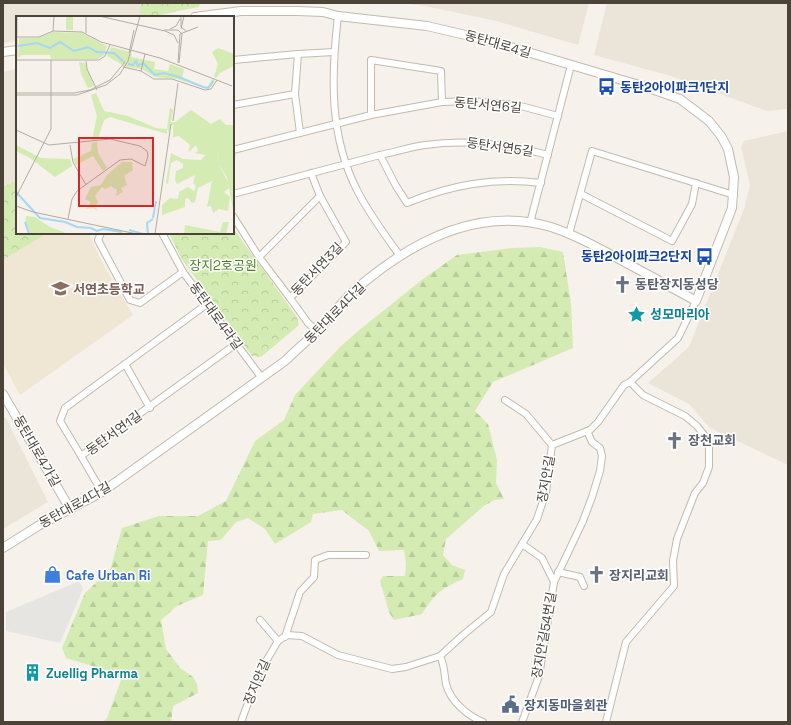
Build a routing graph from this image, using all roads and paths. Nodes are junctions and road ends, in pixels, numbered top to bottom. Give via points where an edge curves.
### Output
1 (203, 16) edge
2 (338, 16) junction
3 (16, 50) edge
4 (3, 52) edge
5 (334, 52) junction
6 (298, 54) junction
7 (234, 60) edge
8 (571, 65) junction
9 (295, 94) junction
10 (442, 102) junction
11 (234, 105) edge
12 (371, 115) junction
13 (558, 116) junction
14 (336, 124) junction
15 (300, 133) junction
16 (234, 150) edge
17 (380, 155) junction
18 (548, 155) junction
19 (346, 164) junction
20 (311, 173) junction
21 (541, 183) junction
22 (696, 183) junction
23 (234, 194) edge
24 (581, 194) junction
25 (734, 195) junction
26 (320, 196) junction
27 (234, 218) edge
28 (530, 223) junction
29 (100, 234) edge
30 (163, 234) edge
31 (569, 234) junction
32 (400, 256) junction
33 (259, 257) junction
34 (183, 272) junction
35 (290, 298) junction
36 (696, 301) junction
37 (207, 304) junction
38 (317, 331) junction
39 (236, 344) junction
40 (125, 364) junction
41 (261, 377) junction
42 (630, 382) junction
43 (3, 394) edge
44 (505, 400) dead end
45 (150, 408) junction
46 (586, 431) junction
47 (552, 445) junction
48 (81, 456) junction
49 (102, 492) junction
50 (70, 509) junction
51 (522, 544) junction
52 (3, 548) edge
53 (366, 555) dead end
54 (558, 572) junction
55 (554, 582) junction
56 (584, 586) dead end
57 (260, 620) dead end
58 (285, 637) junction
59 (278, 641) junction
60 (440, 656) junction
61 (241, 722) edge
62 (483, 722) edge
63 (522, 722) edge
64 (606, 722) edge

1 - 2 street, 동탄대로4길 via 241,11 272,11 323,12
2 - 5 street
2 - 8 street, 동탄대로4길 via 401,22 453,31
3 - 4 street
5 - 6 street
5 - 14 street
6 - 7 street
6 - 9 street
8 - 13 street
8 - 25 street, 동탄대로4길 via 666,94 694,108 709,121 728,150 734,178
9 - 11 street
9 - 15 street
10 - 12 street, 동탄서연6길
10 - 12 street, 동탄서연6길 via 441,71 371,60
10 - 13 street, 동탄서연6길 via 471,101 517,105
12 - 14 street
13 - 18 street
14 - 15 street
14 - 19 street
15 - 16 street
17 - 18 street, 동탄서연5길 via 424,145 470,142 512,146
17 - 19 street, 동탄서연5길
17 - 21 street via 408,203 448,188 467,184 504,180
18 - 21 street
19 - 20 street
19 - 32 street via 364,204
20 - 23 street
20 - 26 street, 동탄서연3길
21 - 28 street
22 - 24 street via 592,151
22 - 24 street via 692,204 672,241
22 - 25 street
24 - 31 street
25 - 36 street, 동탄대로4길 via 727,224
26 - 33 street
26 - 35 street, 동탄서연3길 via 346,242
27 - 33 street, 동탄서연3길
28 - 31 street, 동탄대로4다길
28 - 32 street, 동탄대로4다길 via 491,222 455,229 435,236
29 - 34 street via 98,240 130,300 140,303
30 - 34 street, 동탄대로4라길
31 - 36 street, 동탄대로4다길
32 - 38 street, 동탄대로4다길 via 354,291
33 - 35 street, 동탄서연3길
34 - 37 street, 동탄대로4라길
35 - 38 street
36 - 42 street, 장지안길 via 678,338
37 - 39 street, 동탄대로4라길
37 - 40 street, 동탄서연1길
38 - 41 street, 동탄대로4다길 via 285,361
39 - 41 street, 동탄대로4라길
39 - 45 street, 동탄서연1길
40 - 45 street
40 - 48 street, 동탄서연1길 via 65,408 61,414 60,421
41 - 49 street, 동탄대로4다길
42 - 46 street, 장지안길 via 624,385 598,422
42 - 64 street via 643,395 685,416 697,426 708,440 709,467 703,483 695,493 677,539 673,561 674,586 626,642
43 - 50 street, 동탄대로4가길
44 - 47 street via 526,414
45 - 48 street, 동탄서연1길
46 - 47 street, 장지안길
46 - 54 street, 장지안길54번길 via 592,442 600,448 600,471 588,509
47 - 51 street, 장지안길 via 546,492 537,519
48 - 49 street
49 - 50 street, 동탄대로4다길
50 - 52 street, 동탄대로4다길
51 - 55 street via 542,558
51 - 60 street, 장지안길 via 504,574 491,612
53 - 58 street via 328,555 315,560 314,577 300,592
54 - 55 street, 장지안길54번길
54 - 56 street via 580,577
55 - 63 street, 장지안길54번길 via 539,676
57 - 59 street
58 - 59 street, 장지안길
58 - 60 street, 장지안길 via 302,636 338,655 392,669
59 - 61 street, 장지안길 via 259,673
60 - 62 street via 445,666 446,685 455,700 472,718

